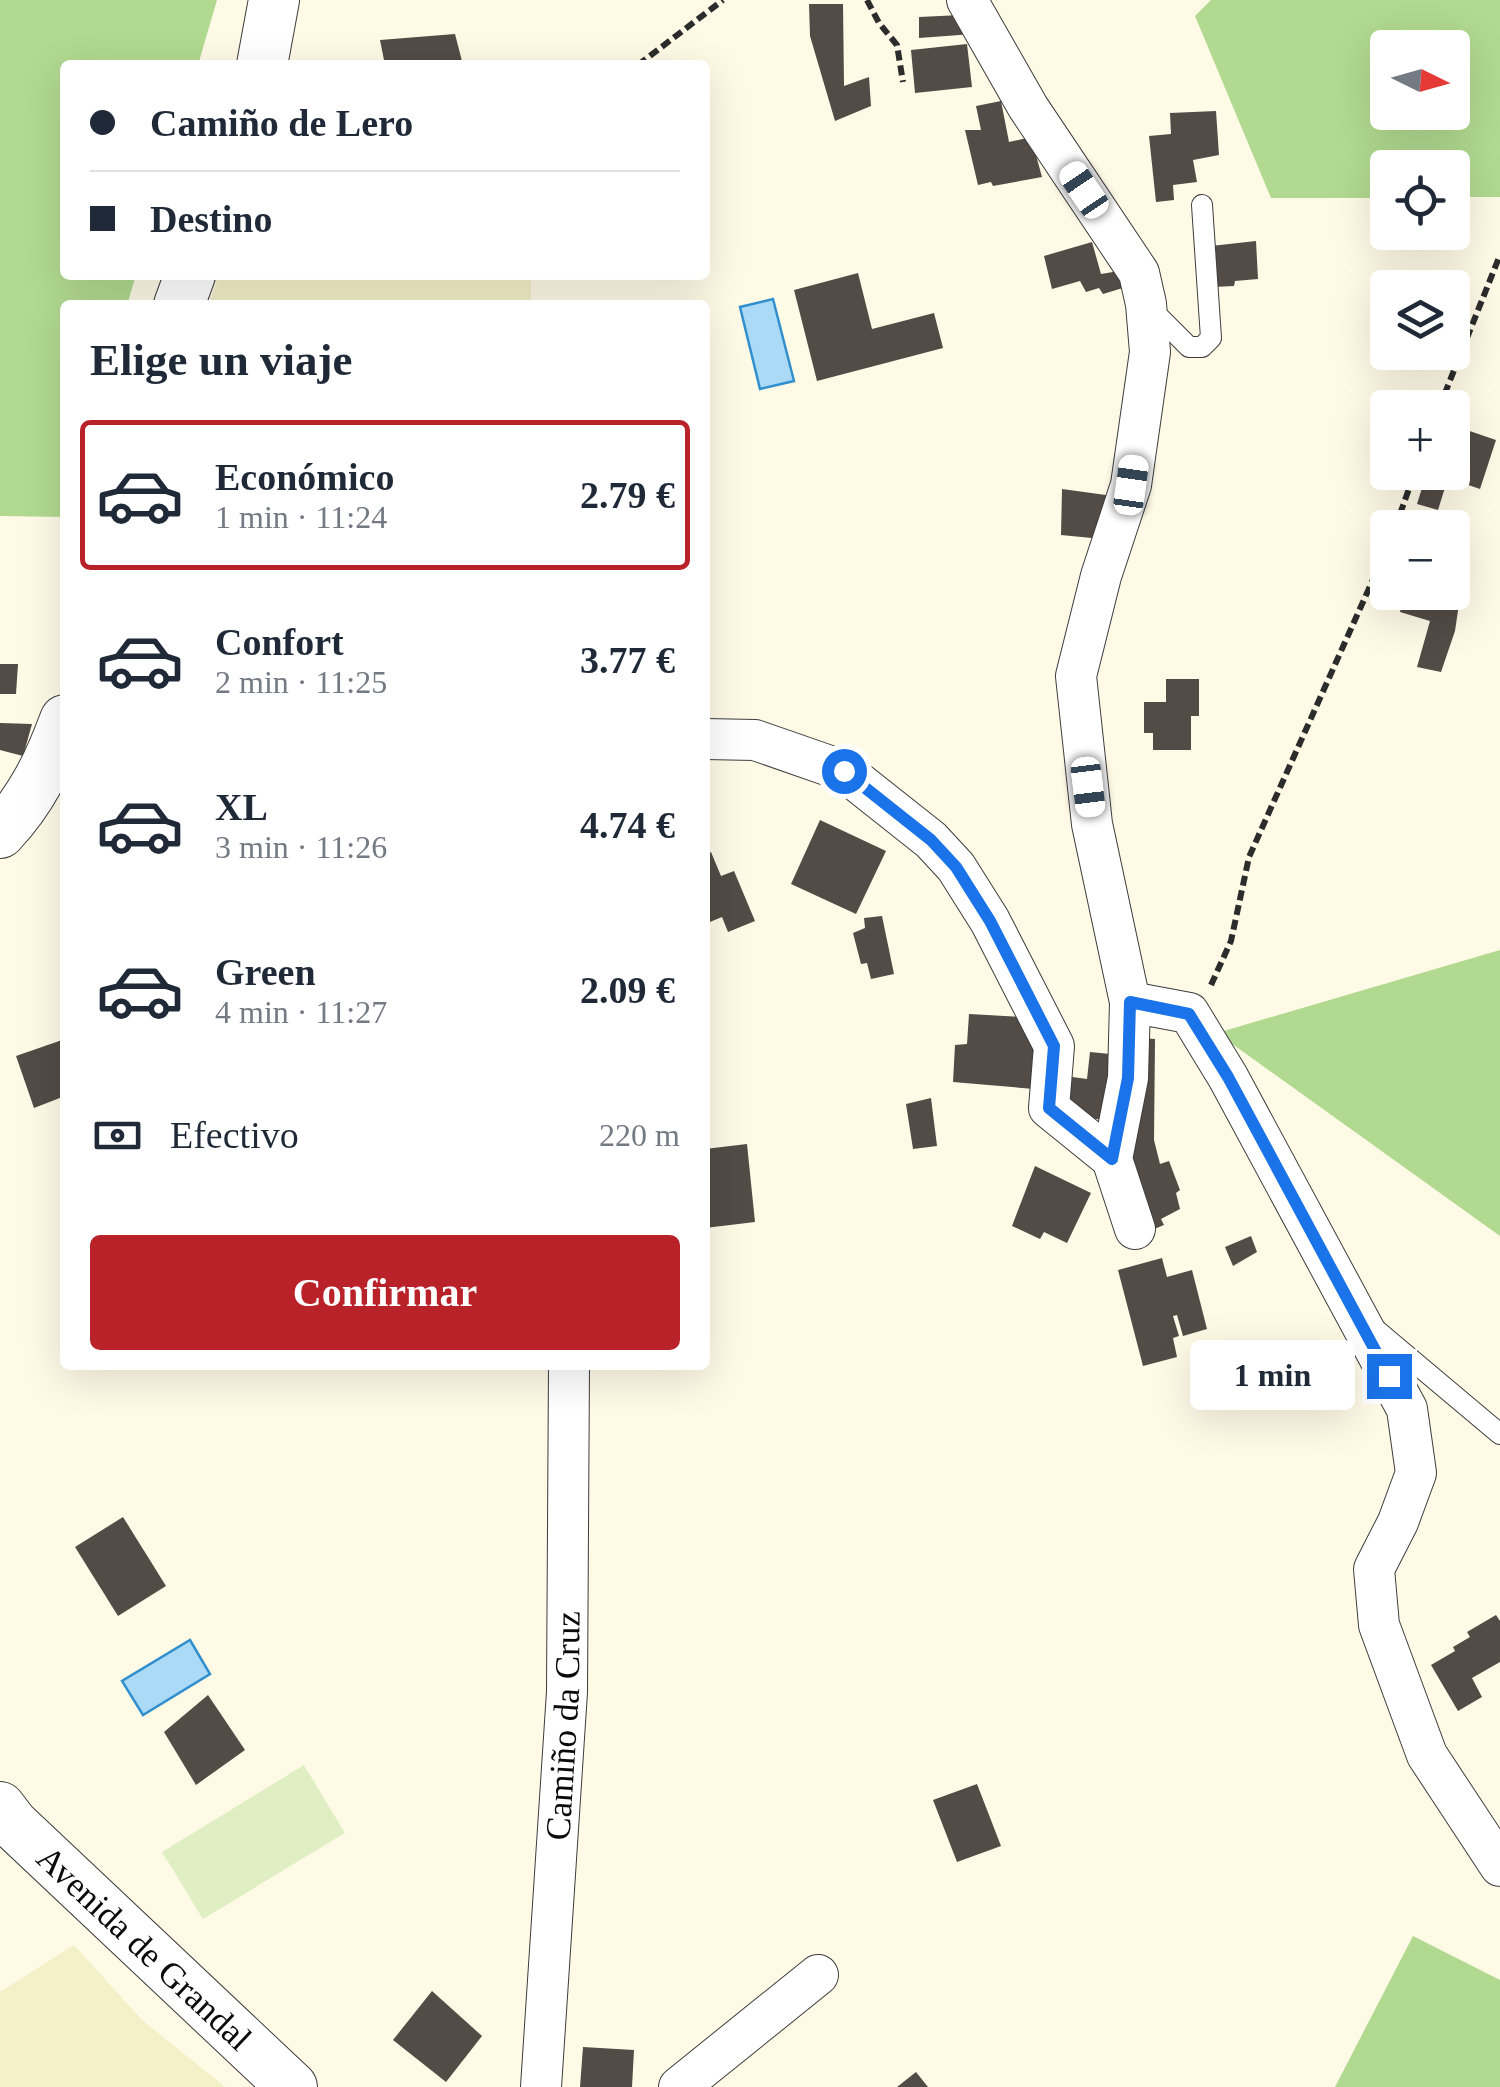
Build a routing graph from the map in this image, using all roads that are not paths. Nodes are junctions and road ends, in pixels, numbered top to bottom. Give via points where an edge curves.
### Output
1 (274, 0) edge
2 (968, 0) edge
3 (263, 60) edge
4 (1202, 205) dead end
5 (1146, 304) junction
6 (710, 739) edge
7 (56, 767) edge
8 (0, 833) edge
9 (1130, 1002) junction
10 (1112, 1159) junction
11 (1136, 1229) dead end
12 (1354, 1311) junction
13 (569, 1370) edge
14 (1500, 1434) edge
15 (0, 1806) edge
16 (1500, 1866) edge
17 (818, 1975) dead end
18 (292, 2087) edge
19 (541, 2087) edge
20 (679, 2087) edge

1 - 3 street
2 - 5 street via 1028,107 1140,273
4 - 5 lane via 1211,338 1202,347 1188,346
5 - 9 street via 1150,352 1131,485 1076,676 1092,824
6 - 10 street via 755,740 844,771 931,840 990,921 1054,1046 1049,1108
7 - 8 street
9 - 10 street via 1128,1078
9 - 12 street via 1189,1014
10 - 11 street
12 - 14 lane
12 - 16 street via 1407,1409 1416,1473 1374,1569 1379,1625 1427,1755
13 - 19 street, Camiño da Cruz via 567,1692
15 - 18 street, Avenida de Grandal
17 - 20 street

